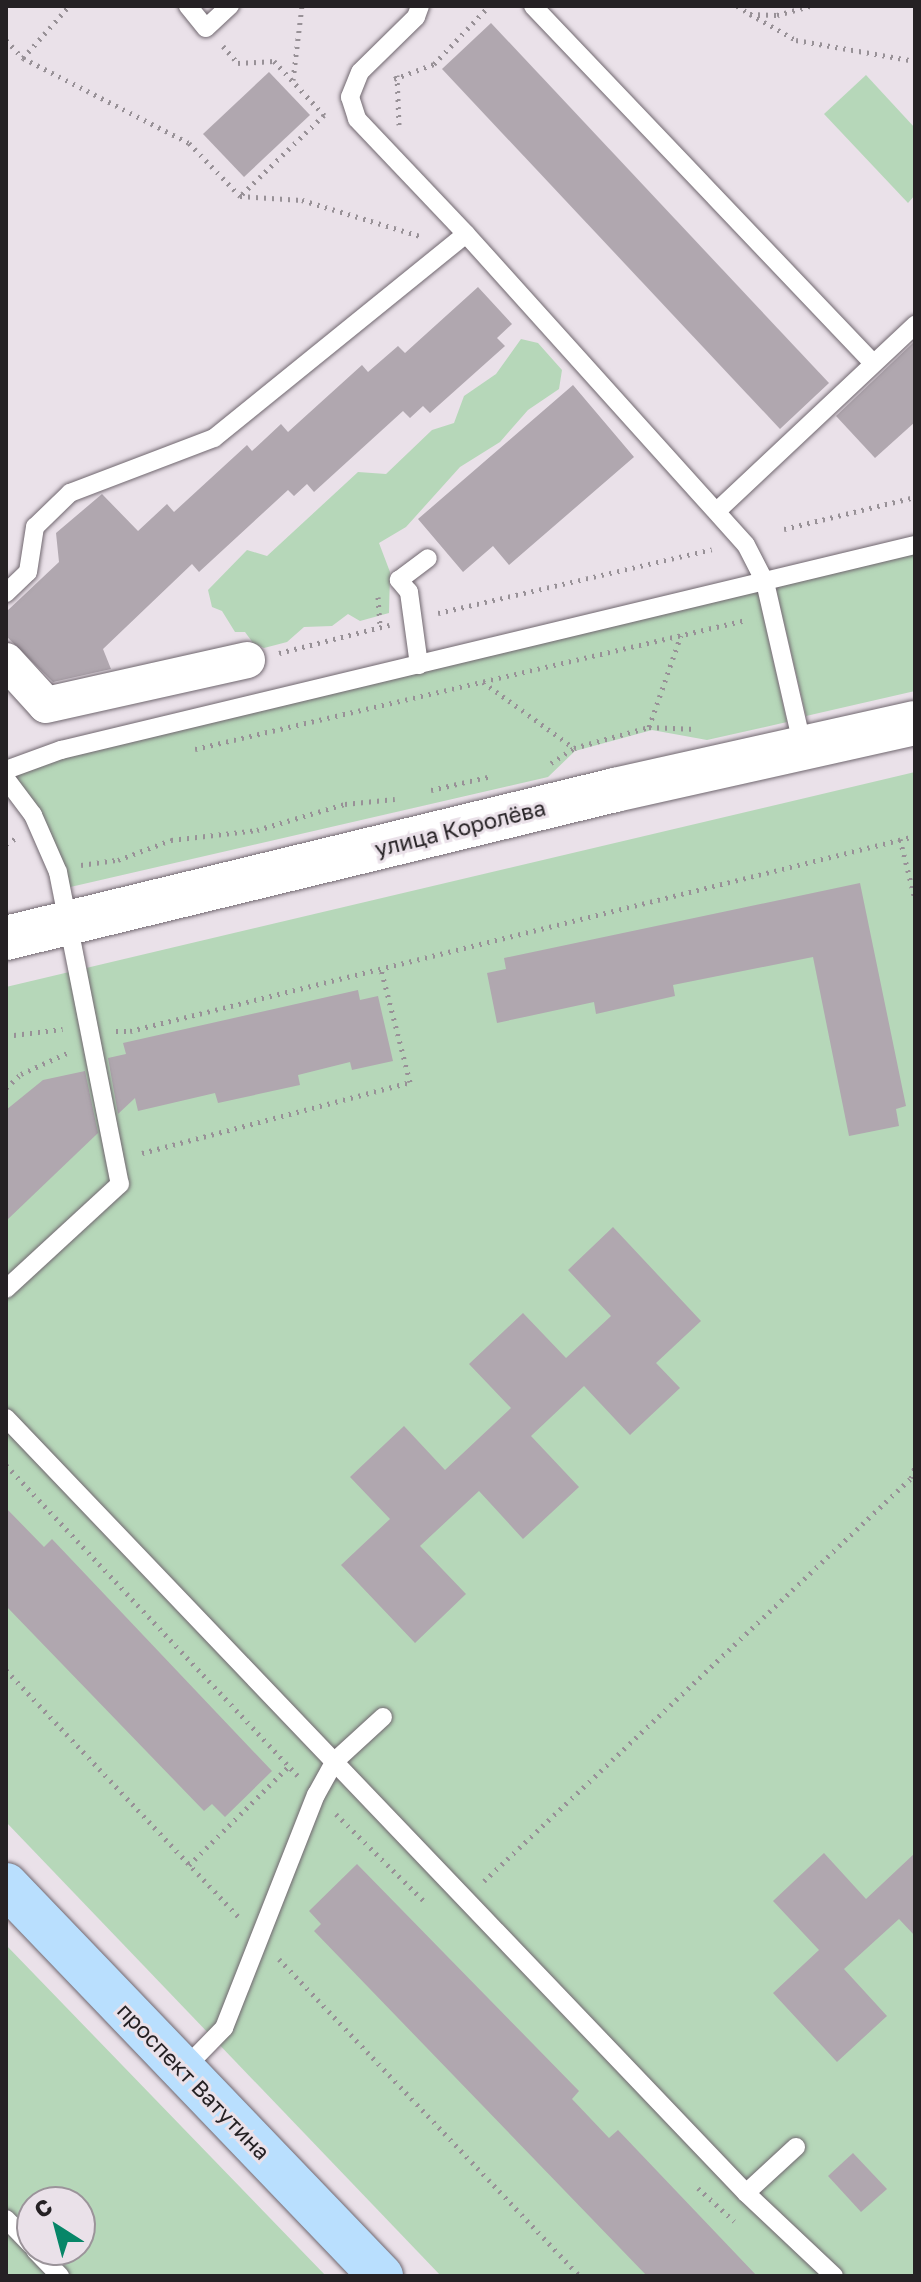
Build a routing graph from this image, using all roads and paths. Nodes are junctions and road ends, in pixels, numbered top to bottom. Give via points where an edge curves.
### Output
1 (69, 6) edge
2 (188, 6) edge
3 (230, 6) edge
4 (302, 6) edge
5 (420, 6) edge
6 (489, 6) edge
7 (533, 6) edge
8 (737, 6) edge
9 (811, 6) edge
10 (750, 14) junction
11 (206, 28) junction
12 (395, 38) junction
13 (6, 40) edge
14 (23, 58) junction
15 (915, 61) edge
16 (397, 78) junction
17 (293, 81) junction
18 (350, 97) junction
19 (400, 136) dead end
20 (240, 196) junction
21 (460, 240) junction
22 (915, 325) edge
23 (873, 363) junction
24 (915, 497) edge
25 (717, 511) junction
26 (784, 529) dead end
27 (915, 545) edge
28 (714, 549) dead end
29 (428, 558) dead end
30 (765, 582) junction
31 (6, 593) edge
32 (755, 618) dead end
33 (412, 619) junction
34 (681, 635) junction
35 (247, 660) joint
36 (6, 661) edge
37 (419, 665) junction
38 (483, 682) junction
39 (915, 723) edge
40 (649, 727) junction
41 (703, 729) dead end
42 (574, 748) junction
43 (803, 749) junction
44 (181, 753) dead end
45 (543, 768) dead end
46 (6, 770) edge
47 (501, 774) dead end
48 (6, 779) edge
49 (428, 791) dead end
50 (398, 799) dead end
51 (915, 836) edge
52 (900, 839) junction
53 (58, 872) junction
54 (915, 899) edge
55 (67, 923) junction
56 (6, 938) edge
57 (381, 969) junction
58 (114, 1031) junction
59 (90, 1034) junction
60 (6, 1036) edge
61 (6, 1088) edge
62 (115, 1160) junction
63 (6, 1289) edge
64 (6, 1418) edge
65 (6, 1465) edge
66 (915, 1467) edge
67 (913, 1478) edge
68 (6, 1670) edge
69 (383, 1717) dead end
70 (335, 1761) junction
71 (288, 1767) junction
72 (316, 1795) junction
73 (189, 1865) junction
74 (6, 1885) edge
75 (468, 1897) junction
76 (261, 1940) junction
77 (183, 2070) junction
78 (796, 2147) dead end
79 (746, 2193) junction
80 (381, 2276) edge
81 (580, 2276) edge
82 (834, 2276) edge

1 - 14 path
2 - 11 lane
3 - 11 lane
4 - 17 path
5 - 12 lane
6 - 16 path via 434,64
7 - 23 lane
8 - 10 path
9 - 10 path via 777,15
10 - 15 path via 796,40
11 - 17 path via 238,63 274,61
12 - 16 path
12 - 18 lane via 360,72
13 - 14 path
14 - 20 path via 189,143
16 - 18 path
16 - 19 path
17 - 20 path via 324,115
18 - 21 lane via 357,119
20 - 21 path via 302,200
21 - 25 lane
21 - 31 lane via 214,438 70,493 35,527 28,572
22 - 23 lane
23 - 25 lane
24 - 26 path
25 - 30 lane via 746,545
27 - 30 lane
28 - 33 path
29 - 33 lane via 399,580 409,592
30 - 37 lane
30 - 43 lane
32 - 34 path
33 - 35 path
33 - 37 lane
34 - 38 path
34 - 40 path
35 - 36 street via 46,705
37 - 46 lane via 61,750
38 - 42 path
38 - 44 path
39 - 43 street, улица Королёва
40 - 41 path
40 - 42 path
42 - 45 path
43 - 55 street, улица Королёва
47 - 49 path
48 - 53 lane via 33,815
50 - 53 path via 345,804 257,830 171,840 118,860
51 - 52 path
52 - 54 path
52 - 57 path
53 - 55 lane
55 - 56 street, улица Королёва
55 - 59 lane
57 - 58 path
57 - 62 path via 410,1082
58 - 59 path
58 - 59 path
59 - 60 path
59 - 61 path
59 - 62 lane
62 - 63 lane via 120,1184
64 - 70 lane
65 - 71 path
66 - 67 path
67 - 75 path
68 - 73 path
69 - 70 lane
70 - 72 lane
70 - 75 lane
71 - 72 path
71 - 73 path
72 - 76 lane
73 - 76 path
74 - 77 main road, проспект Ватутина
75 - 79 lane
76 - 77 lane via 224,2028
76 - 81 path
77 - 80 main road, проспект Ватутина
78 - 79 lane
79 - 82 lane

